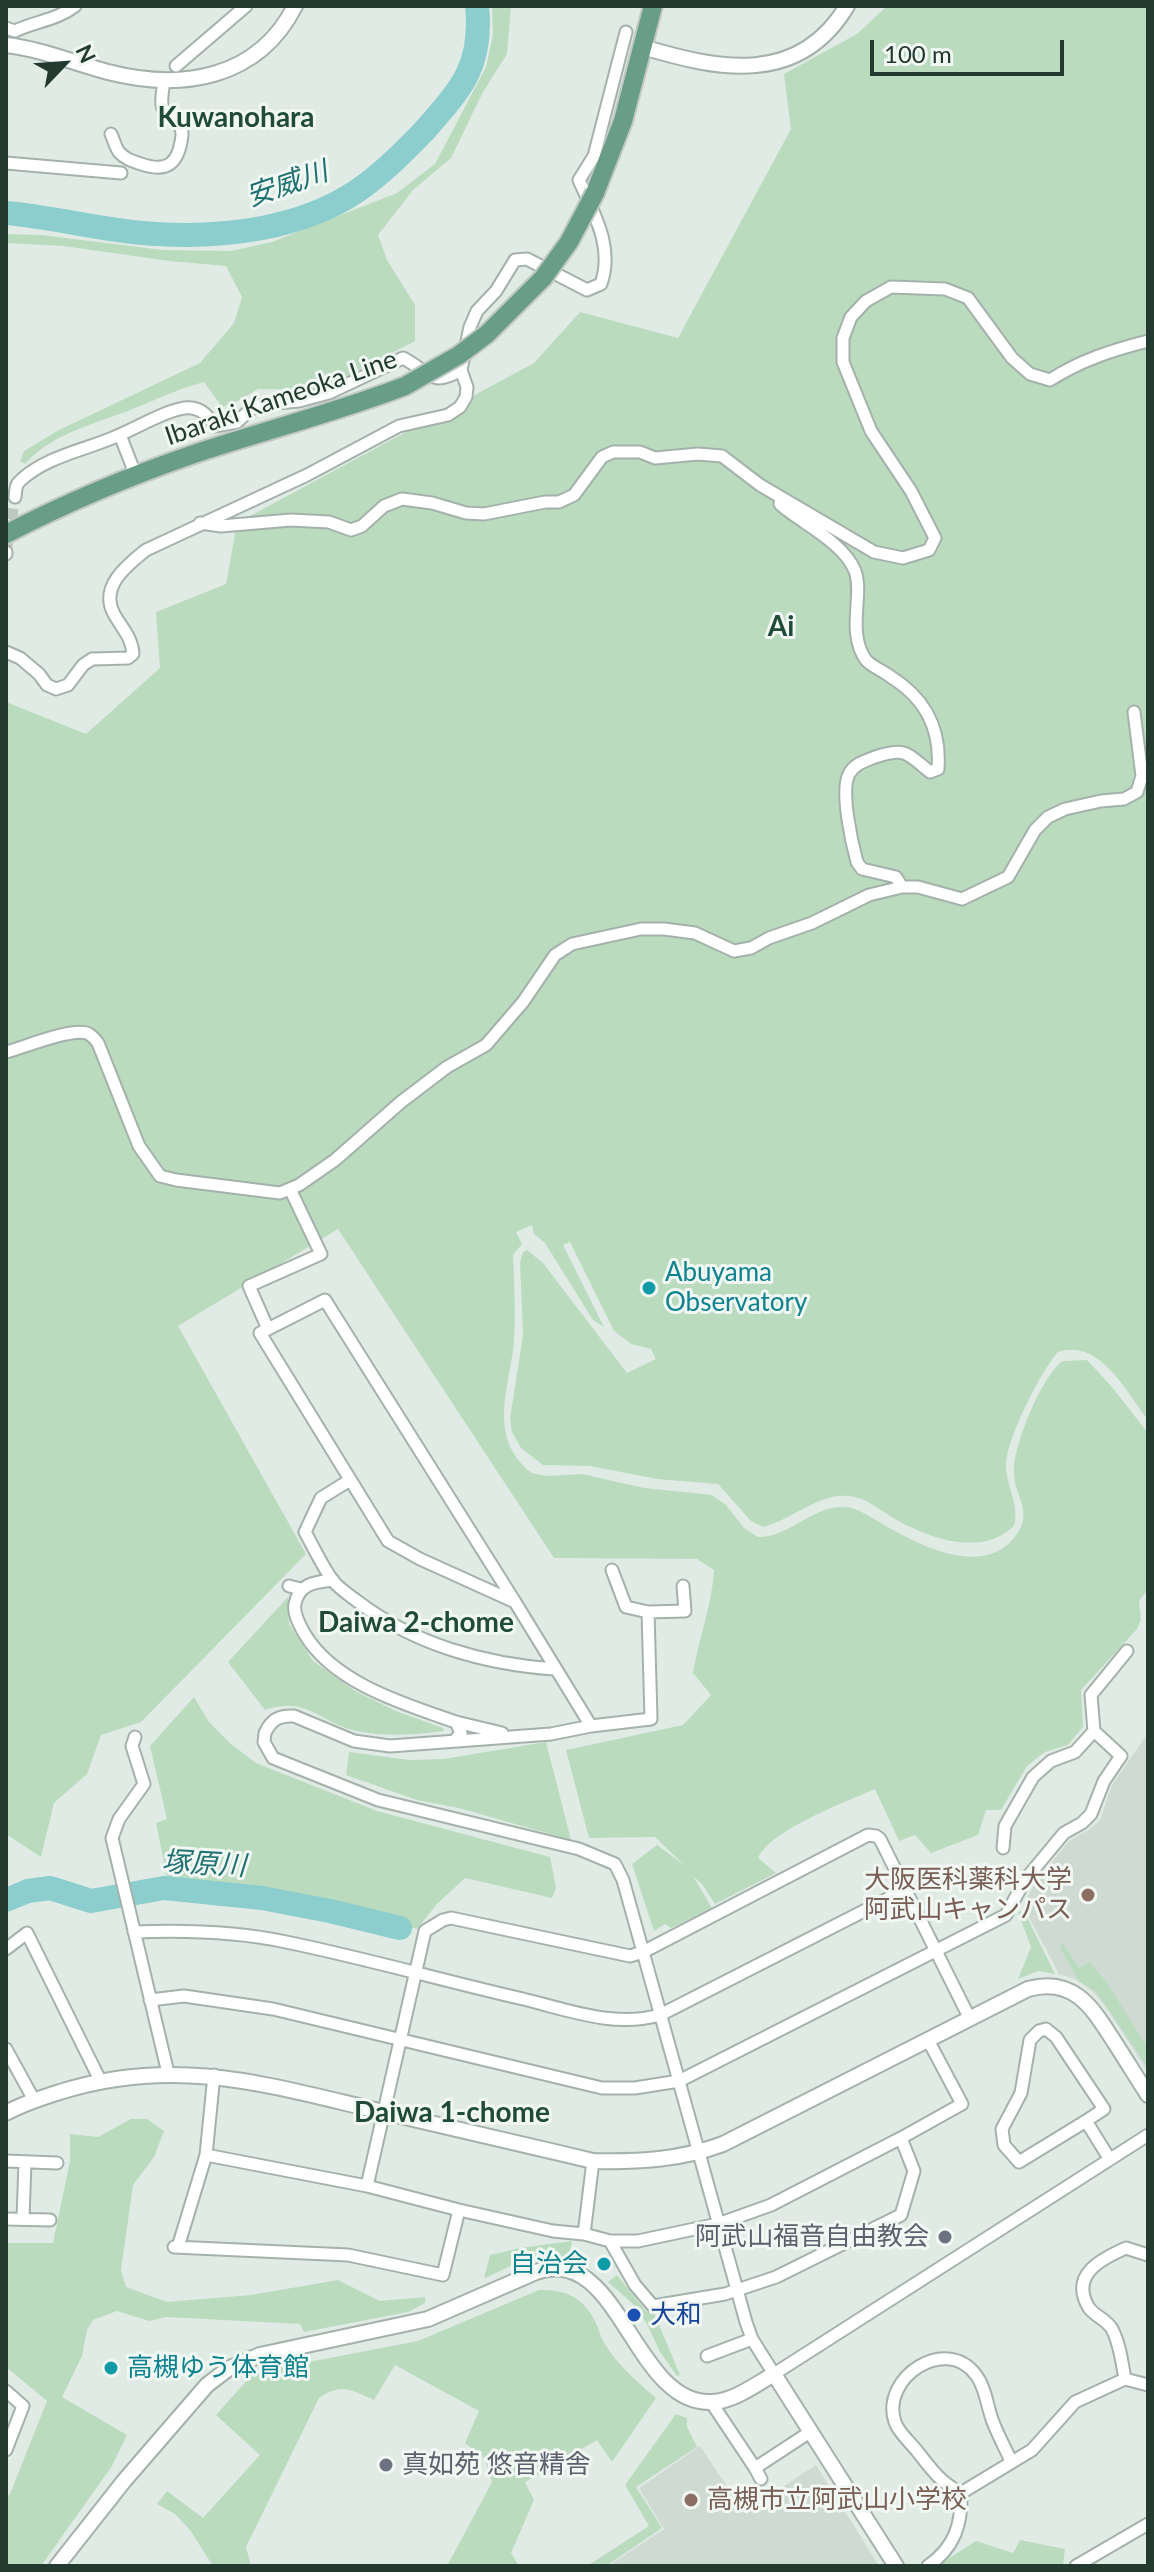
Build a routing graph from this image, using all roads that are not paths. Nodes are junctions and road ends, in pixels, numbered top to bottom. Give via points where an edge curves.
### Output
1 (75, 6) edge
2 (295, 6) edge
3 (847, 6) edge
4 (241, 8) edge
5 (652, 10) edge
6 (626, 32) dead end
7 (9, 37) edge
8 (643, 47) junction
9 (176, 66) dead end
10 (164, 80) junction
11 (111, 134) dead end
12 (6, 163) edge
13 (121, 173) dead end
14 (1148, 341) edge
15 (461, 370) junction
16 (120, 435) junction
17 (136, 476) junction
18 (15, 497) tunnel mouth
19 (781, 497) junction
20 (200, 523) junction
21 (6, 534) edge
22 (11, 654) edge
23 (6, 667) edge
24 (1134, 712) dead end
25 (902, 887) junction
26 (6, 1052) edge
27 (290, 1189) junction
28 (268, 1329) junction
29 (350, 1480) junction
30 (612, 1570) dead end
31 (333, 1580) junction
32 (683, 1586) dead end
33 (515, 1602) junction
34 (648, 1612) junction
35 (1127, 1651) dead end
36 (554, 1669) junction
37 (456, 1722) junction
38 (591, 1726) junction
39 (1094, 1731) junction
40 (526, 1736) junction
41 (135, 1737) dead end
42 (454, 1741) junction
43 (1003, 1848) dead end
44 (905, 1890) junction
45 (134, 1932) junction
46 (6, 1949) edge
47 (936, 1951) junction
48 (643, 1952) junction
49 (415, 1974) junction
50 (150, 2000) junction
51 (660, 2015) junction
52 (970, 2019) junction
53 (400, 2040) junction
54 (928, 2040) junction
55 (6, 2049) edge
56 (168, 2073) junction
57 (214, 2075) junction
58 (100, 2080) junction
59 (679, 2081) junction
60 (1148, 2095) edge
61 (34, 2100) junction
62 (384, 2112) junction
63 (6, 2113) edge
64 (1086, 2121) junction
65 (1148, 2135) edge
66 (901, 2138) junction
67 (699, 2153) junction
68 (206, 2155) junction
69 (1109, 2158) junction
70 (6, 2161) edge
71 (593, 2161) junction
72 (25, 2162) junction
73 (57, 2163) dead end
74 (367, 2186) junction
75 (459, 2210) junction
76 (6, 2219) edge
77 (23, 2219) junction
78 (50, 2220) dead end
79 (718, 2224) junction
80 (584, 2234) junction
81 (610, 2241) junction
82 (1148, 2255) edge
83 (737, 2291) junction
84 (752, 2339) junction
85 (707, 2356) dead end
86 (774, 2374) junction
87 (1125, 2379) junction
88 (1148, 2385) edge
89 (6, 2391) edge
90 (711, 2402) junction
91 (810, 2432) junction
92 (6, 2450) edge
93 (1011, 2461) junction
94 (755, 2468) junction
95 (761, 2479) dead end
96 (961, 2493) junction
97 (1148, 2524) edge
98 (57, 2566) edge
99 (896, 2566) edge
100 (928, 2566) edge
101 (1076, 2566) edge

1 - 7 street via 61,17 28,24
2 - 10 street via 261,51 229,70
3 - 8 street via 820,39 801,52 749,68
4 - 9 street
5 - 8 main road, Ibaraki Kameoka Line
6 - 15 street via 594,156 579,180 605,240 607,270 601,284 587,290 527,259 515,260 477,311
7 - 10 street via 110,72
8 - 17 main road, Ibaraki Kameoka Line, bridge via 623,121 569,242 543,278 487,334 405,386
10 - 11 street via 162,107 182,133 174,161 154,168 129,160
12 - 13 street
14 - 19 street via 1101,353 1050,380 1030,374 1012,358 968,298 945,289 891,287 851,317 843,338 843,362 871,431 923,511 935,538 929,550 903,558 874,552
15 - 16 street via 437,379 403,358 329,393 251,409 237,422 215,426 204,411 189,407
15 - 20 street via 466,397 448,415 399,426
16 - 17 street
16 - 18 street via 74,451 23,478
17 - 21 main road, Ibaraki Kameoka Line
19 - 20 street via 722,456 655,458 613,452 602,457 574,495 559,502 484,514 402,499 351,530 329,522 291,520
19 - 25 street via 780,504 848,559 855,571 854,611 867,662 907,688 936,729 935,771 914,756 895,751 862,762 847,779 857,862 862,869 896,877
20 - 22 street via 146,550 114,581 111,610 130,638 133,654 128,658 92,659 68,685 56,689
22 - 23 street
24 - 25 street via 1142,776 1137,792 1048,817 1008,877 977,894 962,899
25 - 27 street via 869,895 812,923 734,951 695,933 664,929 572,944 555,955 486,1045 447,1067 335,1160
26 - 27 street via 64,1034 91,1034 139,1146 160,1176 280,1193
27 - 28 street via 321,1254 249,1286
28 - 29 street via 260,1333
28 - 33 street via 325,1300
29 - 31 street via 321,1498 305,1532
29 - 33 street via 388,1541
30 - 34 street via 626,1607
31 - 36 street via 371,1612 446,1648
31 - 37 street via 295,1588 298,1623 315,1652 357,1681
32 - 34 street via 685,1611
33 - 36 street
34 - 38 street via 651,1719
35 - 39 street via 1091,1695
36 - 38 street
37 - 40 street
37 - 42 street via 461,1733
38 - 40 street
39 - 43 street via 1075,1752 1051,1761 1023,1789 1005,1826
39 - 47 street via 1121,1756 1091,1814 1064,1833 1025,1880 1006,1915
40 - 42 street
41 - 45 street via 132,1746 144,1784 112,1838
42 - 48 street via 390,1746 354,1741 285,1715 269,1725 264,1742 273,1758 378,1800 579,1849 615,1864
44 - 47 street
44 - 48 street via 880,1839 868,1835
44 - 51 street
45 - 49 street via 203,1930 285,1941
45 - 50 street
46 - 58 street via 27,1933
47 - 52 street
47 - 59 street
48 - 49 street via 617,1955 451,1918 425,1931
48 - 51 street
49 - 51 street via 609,2019
49 - 53 street
50 - 53 street via 184,1996 234,2002
50 - 56 street
51 - 59 street
52 - 54 street
52 - 60 street via 1035,1987 1068,1990 1094,2010
53 - 59 street via 602,2088
53 - 62 street
54 - 66 street via 962,2104
54 - 67 street
55 - 61 street
56 - 57 street
56 - 58 street
57 - 62 street
57 - 68 street
58 - 61 street
59 - 67 street
61 - 63 street
62 - 71 street
62 - 74 street
64 - 64 street via 1019,2162 1004,2145 1002,2129 1021,2093 1030,2040 1039,2031 1046,2029 1056,2037 1104,2109
64 - 69 street
65 - 69 street
66 - 79 street via 771,2205
66 - 83 street via 914,2171 901,2215
67 - 71 street via 636,2162
67 - 79 street
68 - 74 street
68 - 75 street via 176,2247 348,2255 443,2275
69 - 86 street
70 - 72 street
71 - 80 street
72 - 73 street
72 - 77 street
74 - 75 street
75 - 80 street
76 - 77 street
77 - 78 street
79 - 81 street via 660,2238
79 - 83 street
80 - 81 street
81 - 83 street via 653,2306
82 - 87 street via 1126,2248 1090,2268 1084,2280 1089,2307 1113,2330
83 - 84 street
84 - 85 street
84 - 86 street
86 - 90 street via 730,2398
86 - 91 street
87 - 88 street
87 - 93 street via 1075,2402 1032,2450
89 - 92 street via 23,2406
90 - 94 street
90 - 98 street via 692,2400 668,2385 587,2279 566,2270 542,2270 428,2319 260,2355 228,2369 207,2385
91 - 94 street
91 - 99 street
93 - 96 street
93 - 96 street via 969,2367 946,2357 917,2368 896,2390 895,2425 943,2483
94 - 95 street
96 - 100 street via 962,2517 954,2539
97 - 101 street

